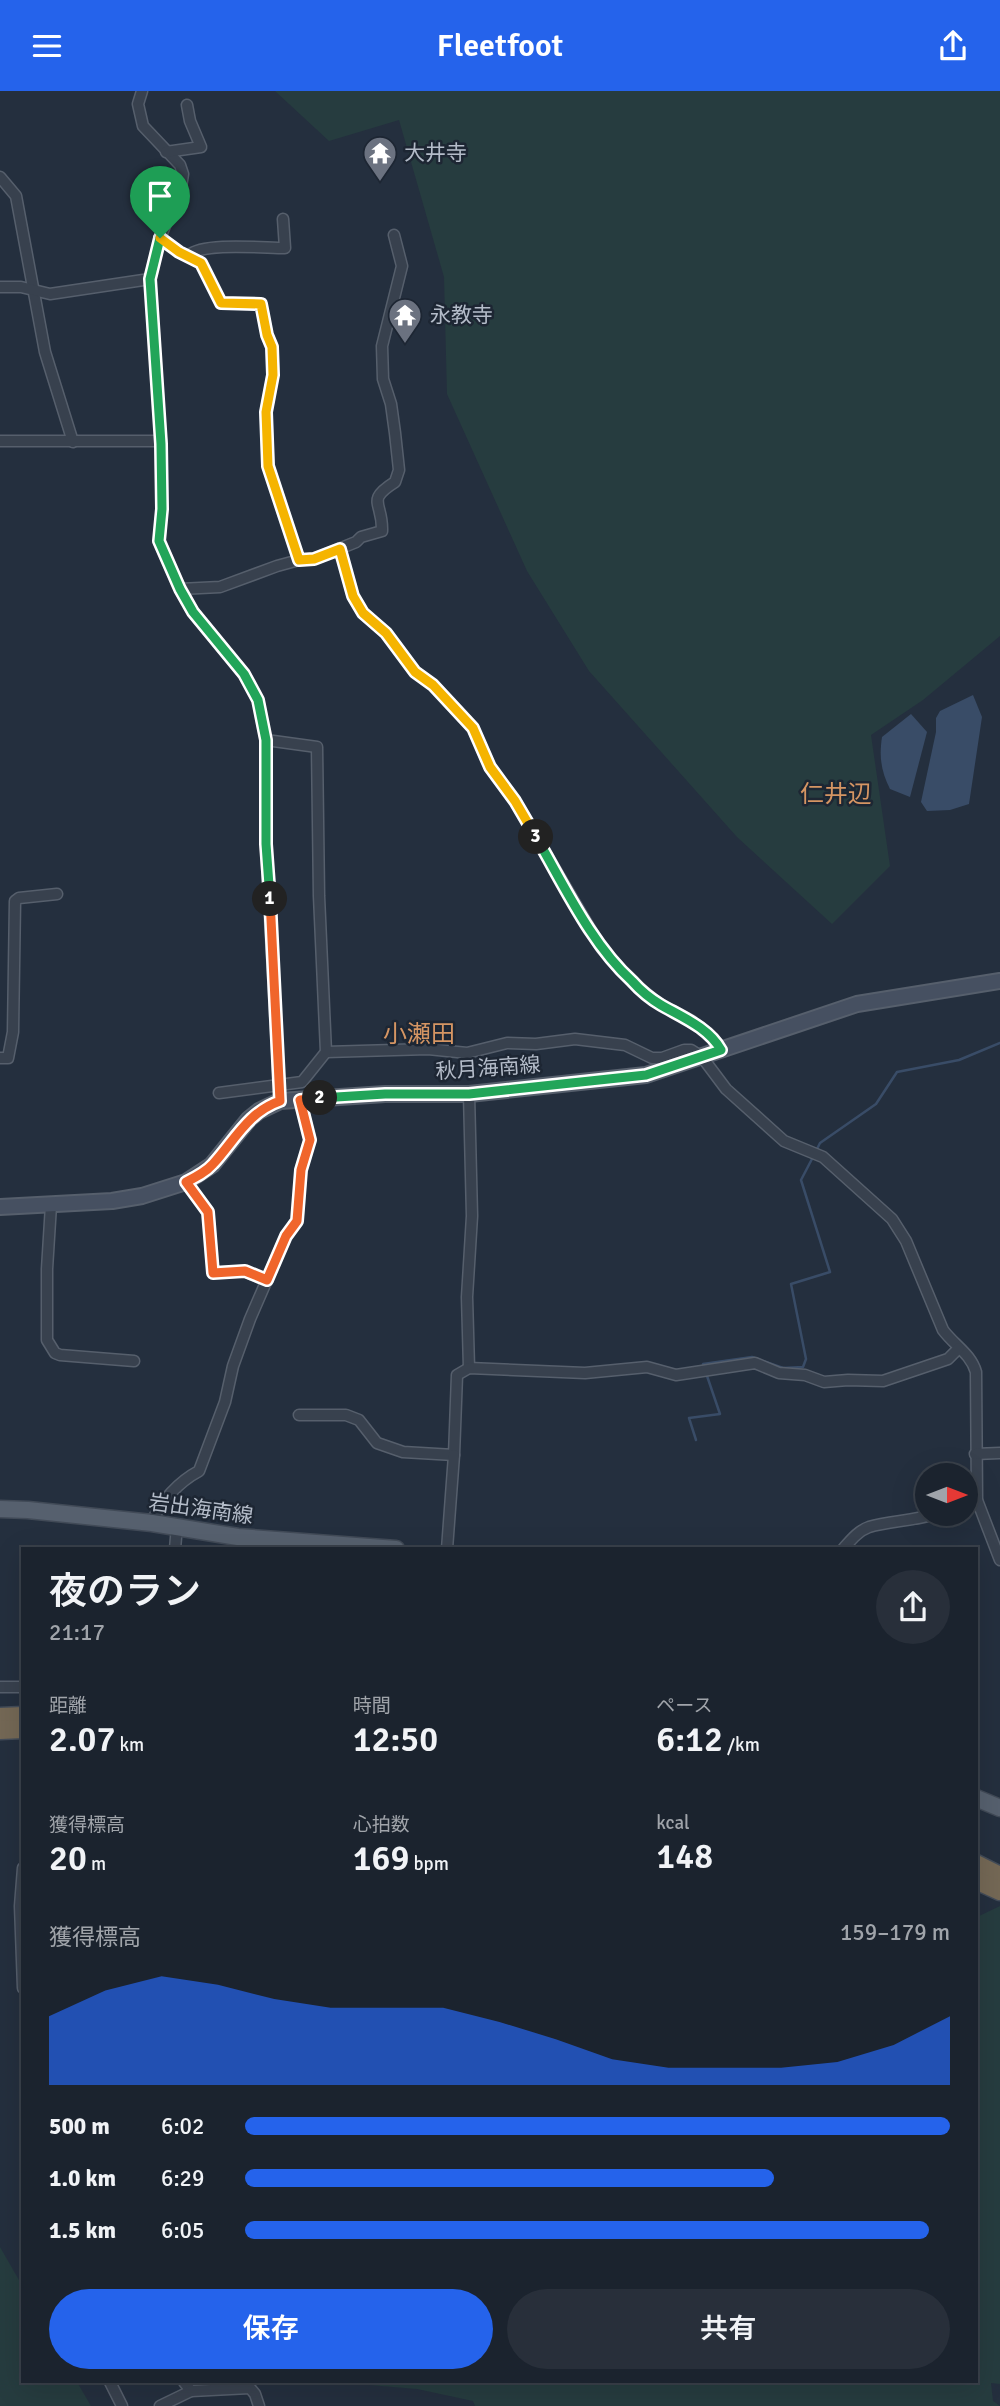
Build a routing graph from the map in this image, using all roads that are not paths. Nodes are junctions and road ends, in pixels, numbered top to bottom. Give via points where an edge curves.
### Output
1 (142, 91) edge
2 (187, 105) dead end
3 (166, 152) junction
4 (0, 177) edge
5 (283, 219) dead end
6 (394, 235) dead end
7 (160, 238) junction
8 (189, 255) junction
9 (150, 279) junction
10 (0, 287) edge
11 (34, 291) junction
12 (0, 441) edge
13 (161, 441) junction
14 (73, 442) junction
15 (340, 549) junction
16 (299, 560) junction
17 (180, 589) junction
18 (266, 740) junction
19 (57, 894) dead end
20 (0, 963) edge
21 (12, 964) junction
22 (1000, 981) edge
23 (721, 1050) junction
24 (326, 1052) junction
25 (702, 1057) junction
26 (0, 1058) edge
27 (280, 1085) junction
28 (219, 1093) dead end
29 (469, 1094) junction
30 (300, 1100) junction
31 (280, 1101) junction
32 (186, 1182) junction
33 (51, 1205) junction
34 (0, 1207) edge
35 (267, 1280) junction
36 (959, 1348) junction
37 (134, 1361) dead end
38 (469, 1368) junction
39 (299, 1415) dead end
40 (1000, 1453) edge
41 (975, 1454) junction
42 (454, 1455) junction
43 (974, 1463) edge
44 (0, 1509) edge
45 (978, 1516) edge
46 (915, 1520) edge
47 (152, 1523) junction
48 (177, 1526) junction
49 (311, 1546) edge
50 (175, 1547) edge
51 (339, 1547) edge
52 (447, 1547) edge
53 (846, 1547) edge
54 (1000, 1560) edge
55 (0, 1687) edge
56 (21, 1687) edge
57 (21, 1716) edge
58 (0, 1717) edge
59 (21, 1729) edge
60 (0, 1730) edge
61 (978, 1799) edge
62 (1000, 1808) edge
63 (978, 1865) edge
64 (1000, 1876) edge
65 (978, 1881) edge
66 (1000, 1891) edge
67 (21, 1893) edge
68 (21, 1933) edge
69 (110, 2383) edge
70 (185, 2383) edge
71 (191, 2391) junction
72 (122, 2406) edge
73 (160, 2406) edge
74 (259, 2406) edge

1 - 3 street via 138,104 143,126
2 - 3 street via 201,147
3 - 7 street via 183,174
4 - 11 street via 16,196
5 - 8 street via 285,248 214,248
6 - 15 street via 402,266 382,346 399,470 395,482 377,497 382,531
7 - 8 street
7 - 9 street
8 - 16 street via 201,263 221,303 261,304 272,347 273,375 266,412 268,466
9 - 11 street via 50,294
9 - 13 street
10 - 11 street
11 - 14 street via 45,352
12 - 14 street
13 - 14 street
13 - 17 street via 159,541
15 - 16 street
15 - 23 street via 353,596 363,613 473,728 490,767 603,949 631,981 658,1003 692,1021
16 - 17 street via 220,587
17 - 18 street via 244,674 258,700
18 - 24 street via 317,747
18 - 27 street via 266,844
19 - 21 street via 15,901
20 - 21 street
21 - 26 street via 13,1032 8,1058
22 - 23 main road, 秋月海南線 via 858,1004
23 - 25 main road, 秋月海南線
24 - 25 street via 428,1049 467,1053 507,1043 575,1039 625,1045 652,1058 684,1050
24 - 27 street via 302,1082
25 - 29 main road, 秋月海南線 via 646,1075
25 - 36 street via 726,1089 785,1141 823,1157 892,1219 906,1241 943,1330
27 - 28 street
27 - 31 street
29 - 30 main road, 秋月海南線
29 - 38 street
30 - 31 main road, 秋月海南線
30 - 35 street via 310,1140 301,1170 297,1221
31 - 32 main road, 秋月海南線 via 259,1111 212,1165
32 - 33 main road, 秋月海南線 via 142,1196
32 - 35 street via 208,1212 213,1273 245,1271
33 - 34 main road, 秋月海南線
33 - 37 street via 47,1340 60,1355
35 - 47 street via 199,1471 178,1486
36 - 38 street via 948,1359 884,1381 824,1382 755,1363 676,1375 647,1367 585,1373
36 - 41 street via 973,1361 976,1372
38 - 42 street via 457,1375
39 - 42 street via 346,1415 359,1420 377,1443 402,1452
40 - 41 street
41 - 43 street
42 - 52 street
44 - 47 main road, 岩出海南線
45 - 54 street
46 - 53 street via 869,1528
47 - 48 main road, 岩出海南線
48 - 49 main road, 岩出海南線
48 - 50 street
49 - 51 main road, 岩出海南線
55 - 56 street
57 - 58 highway
59 - 60 highway
61 - 62 main road
63 - 64 highway
65 - 66 highway
67 - 68 street
69 - 72 street
70 - 71 street
71 - 73 street
71 - 74 street via 250,2388

